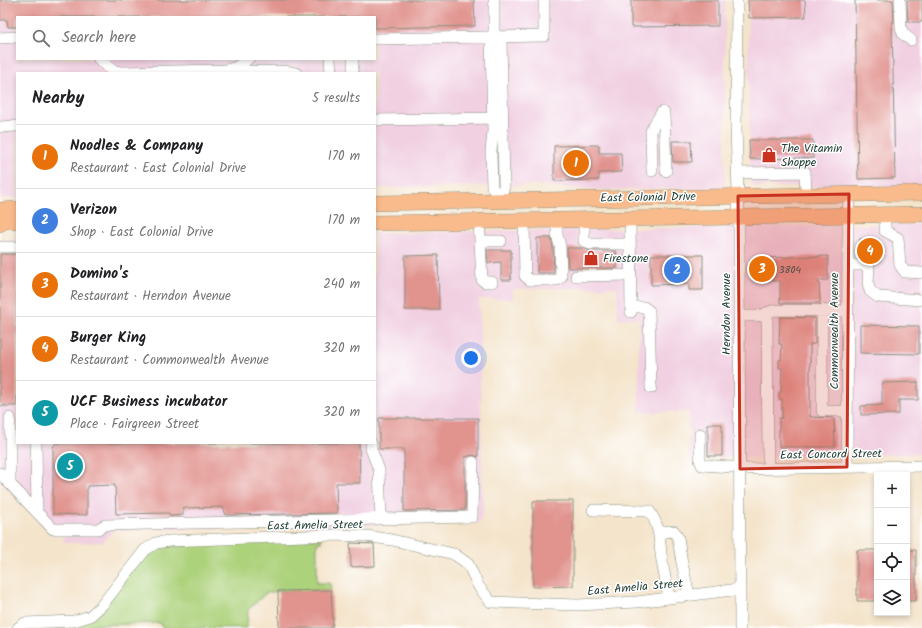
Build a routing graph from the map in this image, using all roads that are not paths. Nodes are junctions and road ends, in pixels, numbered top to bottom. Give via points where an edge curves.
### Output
1 (494, 0) edge
2 (544, 0) edge
3 (737, 0) edge
4 (900, 0) edge
5 (16, 37) edge
6 (496, 37) junction
7 (0, 38) edge
8 (376, 39) edge
9 (912, 40) dead end
10 (101, 60) edge
11 (247, 60) edge
12 (330, 60) edge
13 (353, 60) edge
14 (235, 68) junction
15 (220, 71) edge
16 (130, 72) edge
17 (200, 72) edge
18 (286, 72) edge
19 (331, 72) edge
20 (353, 72) edge
21 (661, 115) dead end
22 (498, 118) junction
23 (376, 120) edge
24 (0, 126) edge
25 (16, 126) edge
26 (659, 171) dead end
27 (738, 173) junction
28 (922, 193) edge
29 (806, 194) junction
30 (849, 194) junction
31 (738, 196) junction
32 (499, 200) junction
33 (376, 203) edge
34 (16, 209) edge
35 (0, 210) edge
36 (885, 214) junction
37 (922, 214) edge
38 (848, 215) junction
39 (738, 217) junction
40 (630, 219) junction
41 (524, 220) junction
42 (557, 220) junction
43 (584, 220) junction
44 (16, 221) edge
45 (479, 221) junction
46 (376, 223) edge
47 (0, 224) edge
48 (0, 230) edge
49 (16, 230) edge
50 (480, 241) junction
51 (501, 241) dead end
52 (630, 244) junction
53 (0, 247) edge
54 (16, 247) edge
55 (848, 265) junction
56 (922, 273) edge
57 (630, 275) junction
58 (576, 276) dead end
59 (492, 282) dead end
60 (922, 300) edge
61 (822, 310) junction
62 (848, 311) junction
63 (767, 313) junction
64 (739, 316) junction
65 (651, 388) dead end
66 (847, 411) junction
67 (9, 418) edge
68 (700, 434) dead end
69 (36, 444) edge
70 (371, 444) edge
71 (473, 462) dead end
72 (922, 466) edge
73 (740, 467) junction
74 (847, 467) junction
75 (768, 468) junction
76 (0, 473) edge
77 (10, 484) junction
78 (593, 510) dead end
79 (37, 512) junction
80 (381, 518) junction
81 (659, 532) junction
82 (740, 589) junction
83 (689, 595) junction
84 (669, 598) junction
85 (18, 628) edge
86 (740, 628) edge

1 - 6 street
2 - 6 street via 544,36
3 - 27 street, Herndon Avenue
4 - 9 street via 903,34
5 - 7 street
6 - 8 street
6 - 22 street
10 - 16 street via 115,71
11 - 14 street
12 - 19 street
13 - 20 street
14 - 15 street
14 - 18 street via 246,71
15 - 17 street
16 - 17 street
21 - 26 street
22 - 23 street
22 - 32 street via 504,187
24 - 25 street
27 - 29 street via 805,172
27 - 31 street, Herndon Avenue
28 - 30 highway, East Colonial Drive
29 - 30 highway, East Colonial Drive
29 - 31 highway, East Colonial Drive
30 - 38 street, Commonwealth Avenue
31 - 32 highway, East Colonial Drive
31 - 39 street, Herndon Avenue
32 - 33 highway, East Colonial Drive
34 - 35 highway
36 - 37 highway, East Colonial Drive
36 - 38 highway, East Colonial Drive
36 - 56 street via 885,232 898,238 900,265 905,272
38 - 39 highway, East Colonial Drive
38 - 55 street, Commonwealth Avenue
39 - 40 highway, East Colonial Drive
39 - 64 street, Herndon Avenue
40 - 43 highway, East Colonial Drive
40 - 52 street
41 - 42 highway, East Colonial Drive
41 - 42 street via 525,276 530,280 557,280 561,277
41 - 45 highway, East Colonial Drive
42 - 43 highway, East Colonial Drive
43 - 52 street via 584,241 590,244
44 - 47 highway via 4,221
45 - 46 highway, East Colonial Drive
45 - 50 street
48 - 49 highway
50 - 51 street
50 - 59 street via 482,280
52 - 57 street
53 - 54 street
55 - 60 street via 869,265 870,291 878,297
55 - 62 street, Commonwealth Avenue
57 - 58 street
57 - 65 street via 631,310 644,307 649,311
61 - 62 street
61 - 63 street via 775,310
61 - 66 street via 822,411
62 - 66 street, Commonwealth Avenue
63 - 64 street via 758,316
63 - 75 street
64 - 73 street, Herndon Avenue
66 - 74 street, Commonwealth Avenue
67 - 77 street
68 - 73 street, East Concord Street via 702,465
69 - 79 street
70 - 80 street via 379,470
71 - 80 street via 472,516
72 - 74 street, East Concord Street
73 - 75 street, East Concord Street
73 - 82 street, Herndon Avenue
74 - 75 street, East Concord Street
76 - 77 street
77 - 79 street
78 - 81 street via 649,511
79 - 80 street via 53,529 98,529 106,525
81 - 83 street via 674,531 678,538
81 - 84 street
82 - 83 street, East Amelia Street
82 - 86 street, Herndon Avenue
83 - 84 street, East Amelia Street
84 - 85 street, East Amelia Street via 578,605 492,602 479,587 468,564 454,554 366,536 168,541 156,543 145,550 102,605 90,616 74,621 25,624

